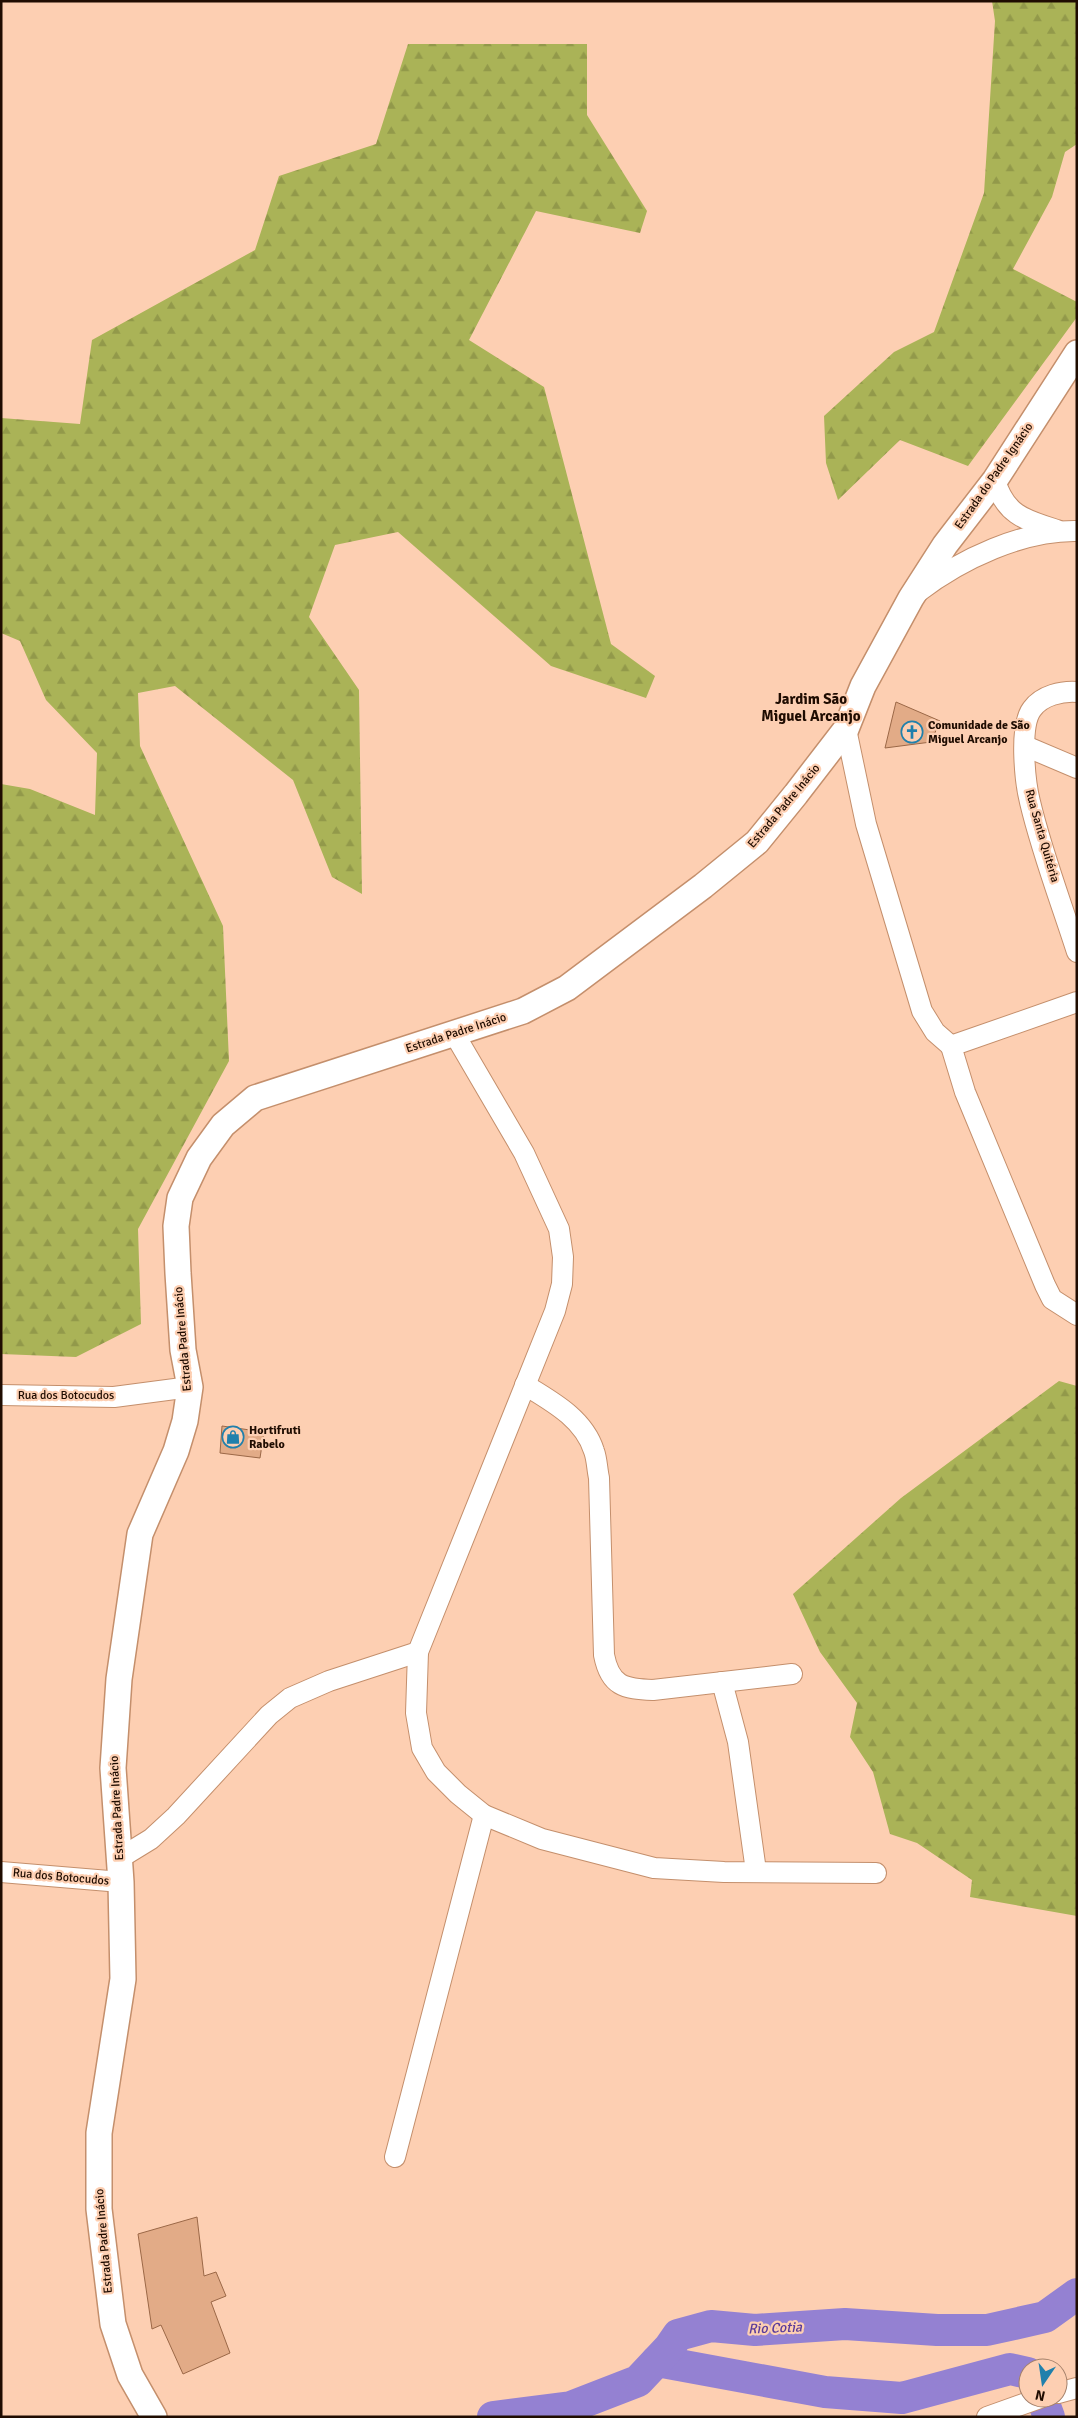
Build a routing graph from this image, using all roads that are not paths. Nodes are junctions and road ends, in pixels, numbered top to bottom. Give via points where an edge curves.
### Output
1 (1077, 353) edge
2 (994, 480) junction
3 (1057, 530) junction
4 (1077, 531) edge
5 (911, 598) junction
6 (1077, 692) edge
7 (846, 729) junction
8 (1025, 746) junction
9 (1077, 768) edge
10 (1077, 952) edge
11 (1077, 1002) edge
12 (455, 1035) junction
13 (950, 1046) junction
14 (1077, 1315) edge
15 (525, 1385) junction
16 (190, 1387) junction
17 (1, 1394) edge
18 (418, 1652) junction
19 (792, 1674) dead end
20 (722, 1682) junction
21 (484, 1815) junction
22 (120, 1870) junction
23 (756, 1871) junction
24 (1, 1872) edge
25 (876, 1873) dead end
26 (395, 2157) dead end
27 (1018, 2405) edge
28 (154, 2417) edge
29 (987, 2417) edge

1 - 2 street, Estrada do Padre Ignácio
2 - 3 street via 1000,496 1019,516
2 - 5 street, Estrada do Padre Ignácio via 945,545
3 - 4 street
3 - 5 street via 989,550 938,577
5 - 7 street, Estrada Padre Inácio via 863,686
6 - 8 street, Rua Santa Quitéria via 1064,691 1049,696 1033,708 1027,720
7 - 12 street, Estrada Padre Inácio via 757,842 703,886 568,988 524,1011
7 - 13 street via 866,824 922,1011 935,1032
8 - 9 street
8 - 10 street, Rua Santa Quitéria via 1030,802
11 - 13 street
12 - 15 street via 524,1153 558,1229 563,1257 562,1284 555,1311
12 - 16 street, Estrada Padre Inácio via 255,1098 223,1125 198,1158 180,1198 176,1226 183,1350
13 - 14 street via 965,1092 1045,1286 1052,1299
15 - 18 street
15 - 20 street via 557,1404 580,1424 594,1451 599,1478 603,1646 607,1672 618,1683 636,1689
16 - 17 street, Rua dos Botocudos via 114,1397
16 - 22 street, Estrada Padre Inácio via 176,1451 140,1534 132,1583 119,1679 113,1768
18 - 21 street via 416,1713 422,1748 436,1772
18 - 22 street via 290,1698 269,1715 176,1816
19 - 20 street
20 - 23 street via 738,1742
21 - 23 street via 542,1839 654,1868
21 - 26 street
22 - 24 street, Rua dos Botocudos
22 - 28 street, Estrada Padre Inácio via 123,1979 99,2133 99,2209 113,2324 130,2375
23 - 25 street
27 - 29 street

